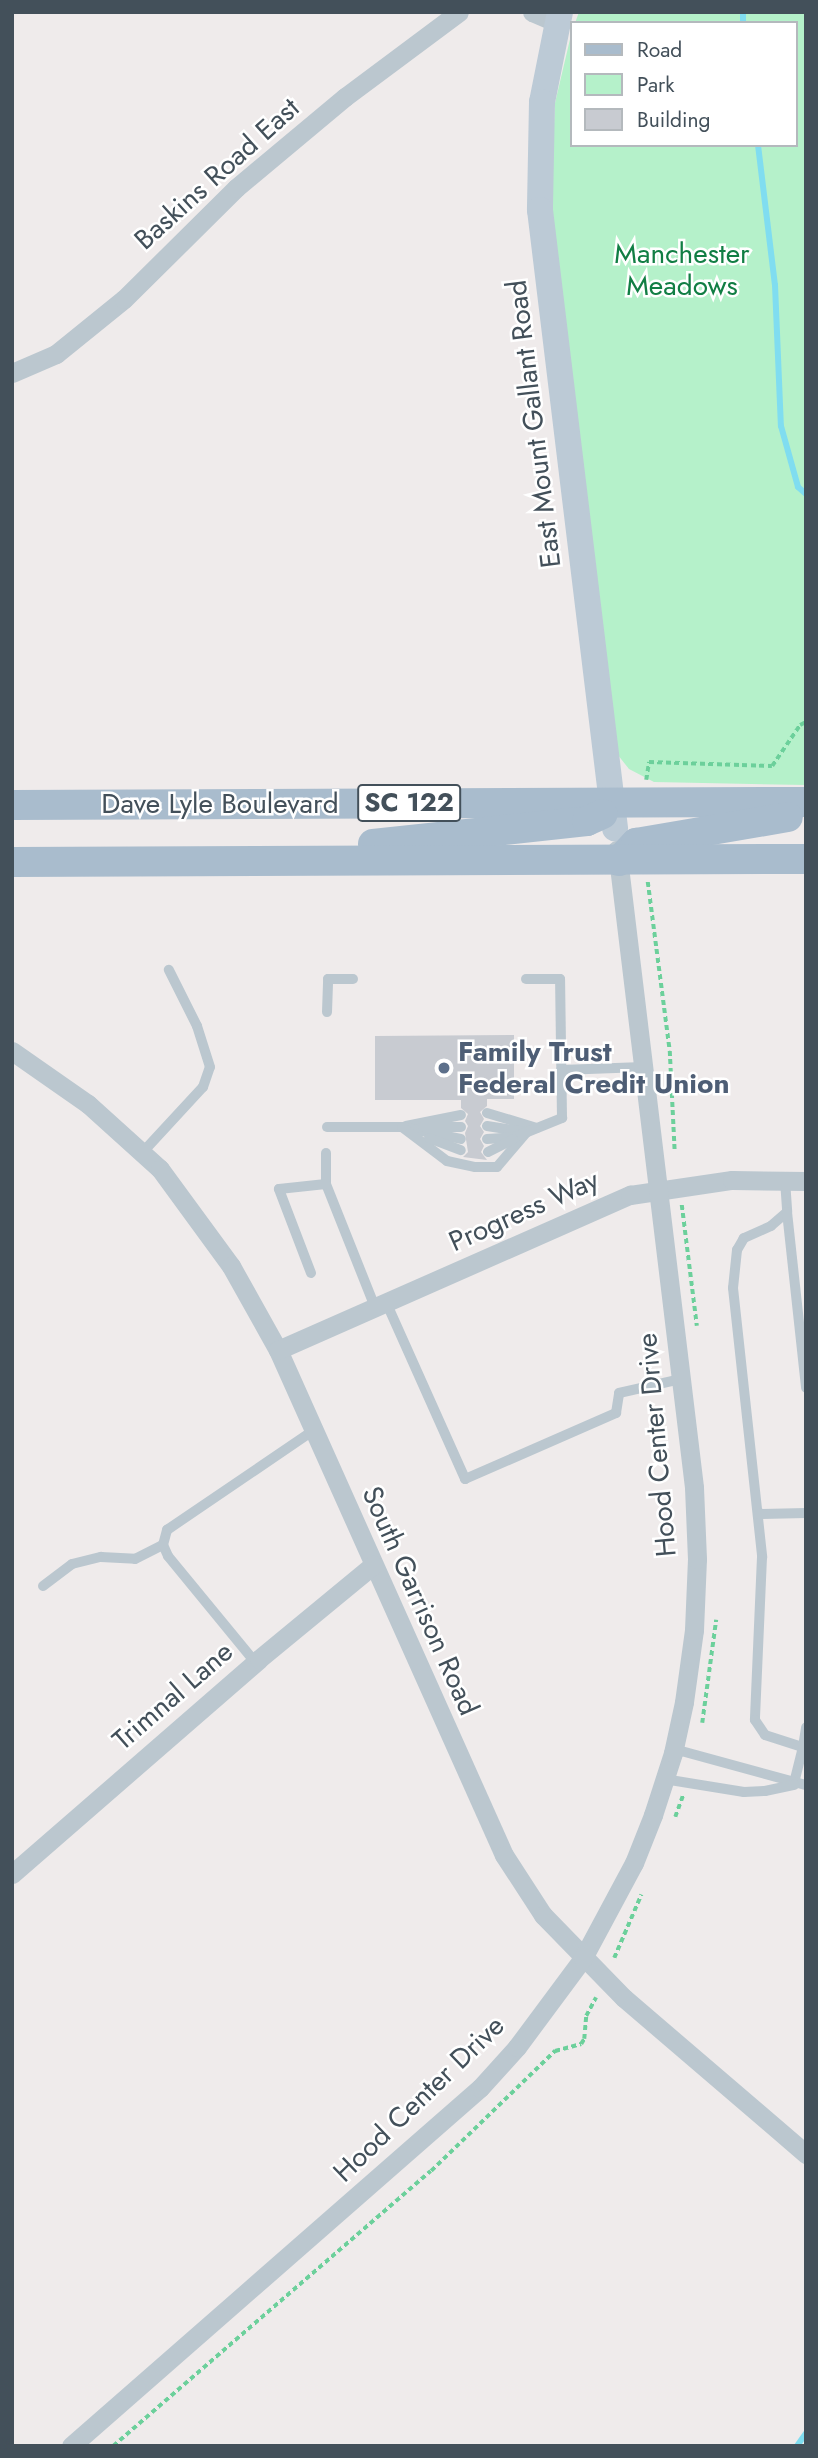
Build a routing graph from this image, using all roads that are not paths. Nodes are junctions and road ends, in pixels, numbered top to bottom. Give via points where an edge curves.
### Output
1 (459, 12) edge
2 (532, 12) edge
3 (559, 18) edge
4 (12, 373) edge
5 (806, 802) edge
6 (12, 805) edge
7 (806, 814) edge
8 (613, 815) junction
9 (806, 859) edge
10 (205, 861) junction
11 (619, 861) junction
12 (12, 862) edge
13 (169, 970) dead end
14 (353, 979) dead end
15 (526, 979) dead end
16 (327, 1012) dead end
17 (12, 1051) edge
18 (643, 1067) junction
19 (561, 1070) junction
20 (487, 1113) dead end
21 (461, 1115) dead end
22 (487, 1126) dead end
23 (327, 1127) dead end
24 (402, 1127) junction
25 (461, 1127) dead end
26 (537, 1128) junction
27 (526, 1133) junction
28 (487, 1139) dead end
29 (461, 1145) dead end
30 (488, 1152) dead end
31 (142, 1153) junction
32 (327, 1153) dead end
33 (786, 1180) junction
34 (806, 1181) edge
35 (327, 1184) junction
36 (658, 1191) junction
37 (787, 1212) junction
38 (311, 1273) dead end
39 (380, 1305) junction
40 (278, 1350) junction
41 (681, 1380) junction
42 (806, 1388) edge
43 (314, 1430) junction
44 (806, 1513) edge
45 (758, 1514) junction
46 (163, 1545) junction
47 (373, 1566) junction
48 (43, 1586) dead end
49 (255, 1662) junction
50 (806, 1727) edge
51 (803, 1747) junction
52 (674, 1749) junction
53 (664, 1779) junction
54 (800, 1785) edge
55 (12, 1874) edge
56 (583, 1958) junction
57 (806, 2154) edge
58 (71, 2446) edge

1 - 4 street, Baskins Road East via 345,97 236,188 124,299 57,354
2 - 3 street
3 - 8 street, East Mount Gallant Road via 542,102 540,210
5 - 8 main road, Dave Lyle Boulevard / SC 122 via 644,803
6 - 8 main road, Dave Lyle Boulevard / SC 122
7 - 11 main road via 636,843
8 - 10 main road
8 - 11 street, Hood Center Drive
9 - 11 main road, Dave Lyle Boulevard / SC 122
10 - 11 main road, Dave Lyle Boulevard / SC 122
10 - 12 main road, Dave Lyle Boulevard / SC 122
11 - 18 street, Hood Center Drive
13 - 31 lane via 197,1026 210,1067 203,1087
14 - 16 lane via 328,979
15 - 19 lane via 560,979
17 - 31 street, South Garrison Road via 88,1104
18 - 19 lane
18 - 36 street, Hood Center Drive
19 - 26 lane via 562,1118
20 - 26 lane
21 - 24 lane
22 - 27 lane
23 - 24 lane
24 - 25 lane
24 - 27 lane via 447,1161 475,1167 497,1167
24 - 29 lane
26 - 27 lane
27 - 28 lane
27 - 30 lane
31 - 40 street, South Garrison Road via 160,1169 231,1266
32 - 35 lane
33 - 34 street, Progress Way
33 - 36 street, Progress Way via 732,1180
33 - 37 lane
35 - 38 lane via 279,1189
35 - 39 lane
36 - 39 street, Progress Way via 630,1195
36 - 41 street, Hood Center Drive
37 - 42 lane
37 - 45 lane via 771,1226 744,1238 737,1250 733,1288
39 - 40 street, Progress Way
39 - 41 lane via 465,1479 616,1413 619,1393
40 - 43 street, South Garrison Road
41 - 52 street, Hood Center Drive via 697,1559 694,1630
43 - 46 lane via 167,1530
43 - 47 street, South Garrison Road
44 - 45 lane
45 - 51 lane via 762,1557 755,1720 765,1735
46 - 48 lane via 135,1559 101,1557 72,1564
46 - 49 lane
47 - 49 street, Trimnal Lane
47 - 56 street, South Garrison Road via 504,1855 542,1915
49 - 55 street, Trimnal Lane
50 - 51 lane
51 - 54 lane
52 - 53 street, Hood Center Drive
52 - 54 lane
53 - 54 lane via 744,1791
53 - 56 street, Hood Center Drive via 634,1863
56 - 57 street, South Garrison Road
56 - 58 street, Hood Center Drive via 517,2047 480,2088

